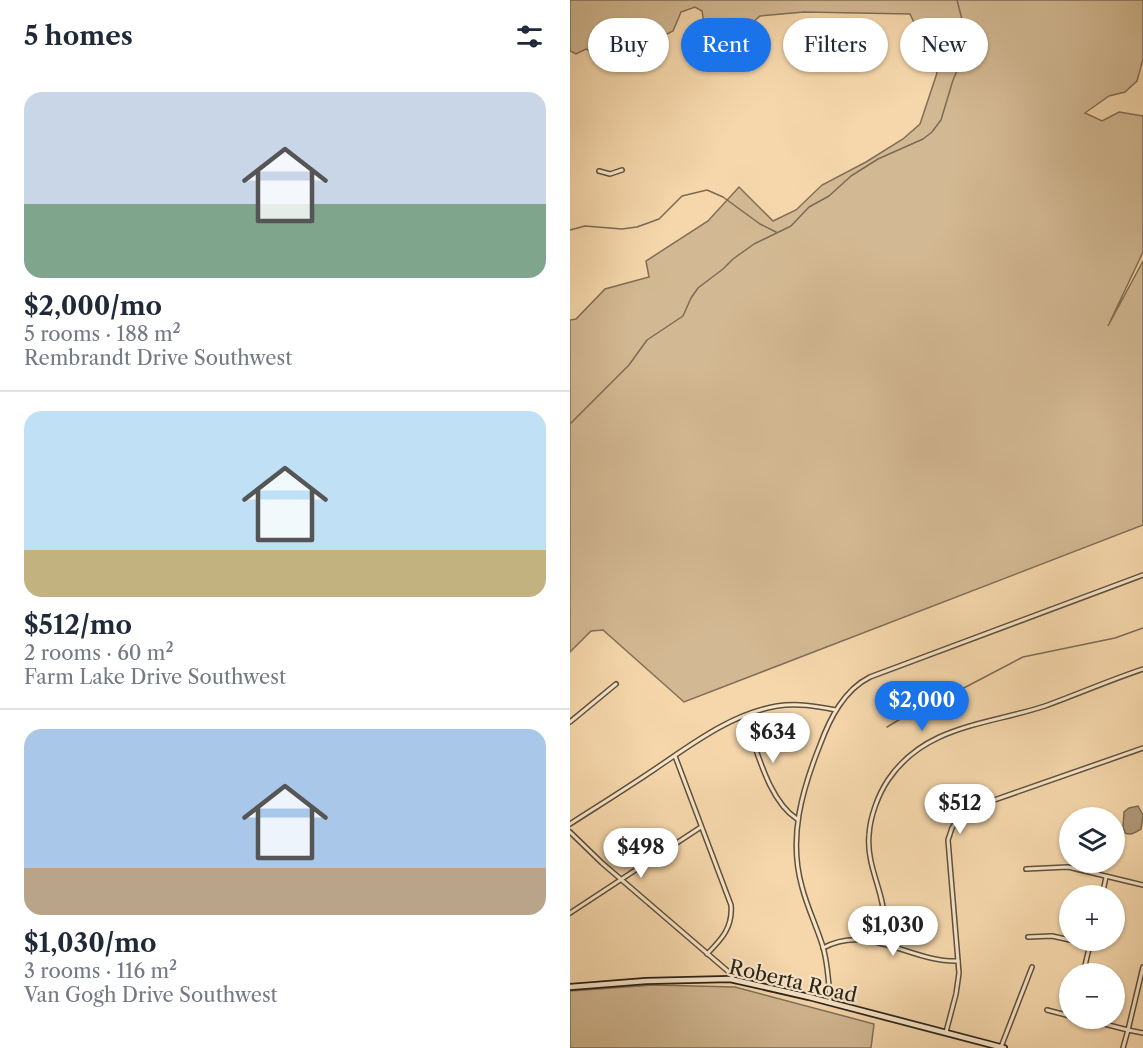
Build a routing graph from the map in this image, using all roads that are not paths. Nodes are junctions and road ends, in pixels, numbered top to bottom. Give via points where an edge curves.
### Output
1 (622, 170) dead end
2 (599, 171) dead end
3 (1143, 575) edge
4 (1143, 669) edge
5 (616, 684) dead end
6 (836, 710) junction
7 (744, 716) junction
8 (570, 722) edge
9 (1143, 748) edge
10 (675, 756) junction
11 (797, 819) junction
12 (570, 825) edge
13 (701, 827) junction
14 (570, 832) edge
15 (1026, 869) dead end
16 (1106, 877) junction
17 (621, 879) junction
18 (1104, 885) edge
19 (1143, 885) edge
20 (570, 913) edge
21 (1028, 937) dead end
22 (1059, 937) edge
23 (875, 941) junction
24 (823, 948) junction
25 (707, 954) junction
26 (958, 961) junction
27 (1032, 967) dead end
28 (1143, 967) edge
29 (734, 980) junction
30 (570, 987) edge
31 (830, 1003) junction
32 (1047, 1010) dead end
33 (1059, 1013) edge
34 (1124, 1029) edge
35 (1128, 1030) junction
36 (1143, 1033) edge
37 (945, 1034) junction
38 (1002, 1048) edge
39 (1123, 1048) edge

1 - 2 street via 610,174
3 - 6 street via 870,677 854,688
4 - 23 street via 1043,706 939,736 901,763 881,793 869,832 871,865 884,919
5 - 8 street
6 - 7 street via 791,704
6 - 11 street via 812,766
7 - 10 street
7 - 11 street via 771,786
9 - 26 street via 969,809 955,822 947,847
10 - 12 street
10 - 13 street
11 - 24 street via 801,886
13 - 17 street
13 - 25 street via 732,914 725,934
14 - 17 street
15 - 16 street via 1068,867
16 - 18 street
16 - 19 street
17 - 20 street
17 - 25 street
21 - 22 street
23 - 24 street via 844,940
23 - 26 street
24 - 31 street
25 - 29 street
26 - 37 street via 956,994
27 - 38 street
28 - 35 street
29 - 30 street, Roberta Road
29 - 31 street, Roberta Road
31 - 37 street, Roberta Road
32 - 33 street
34 - 35 street
35 - 36 street
35 - 39 street
37 - 38 street, Roberta Road

